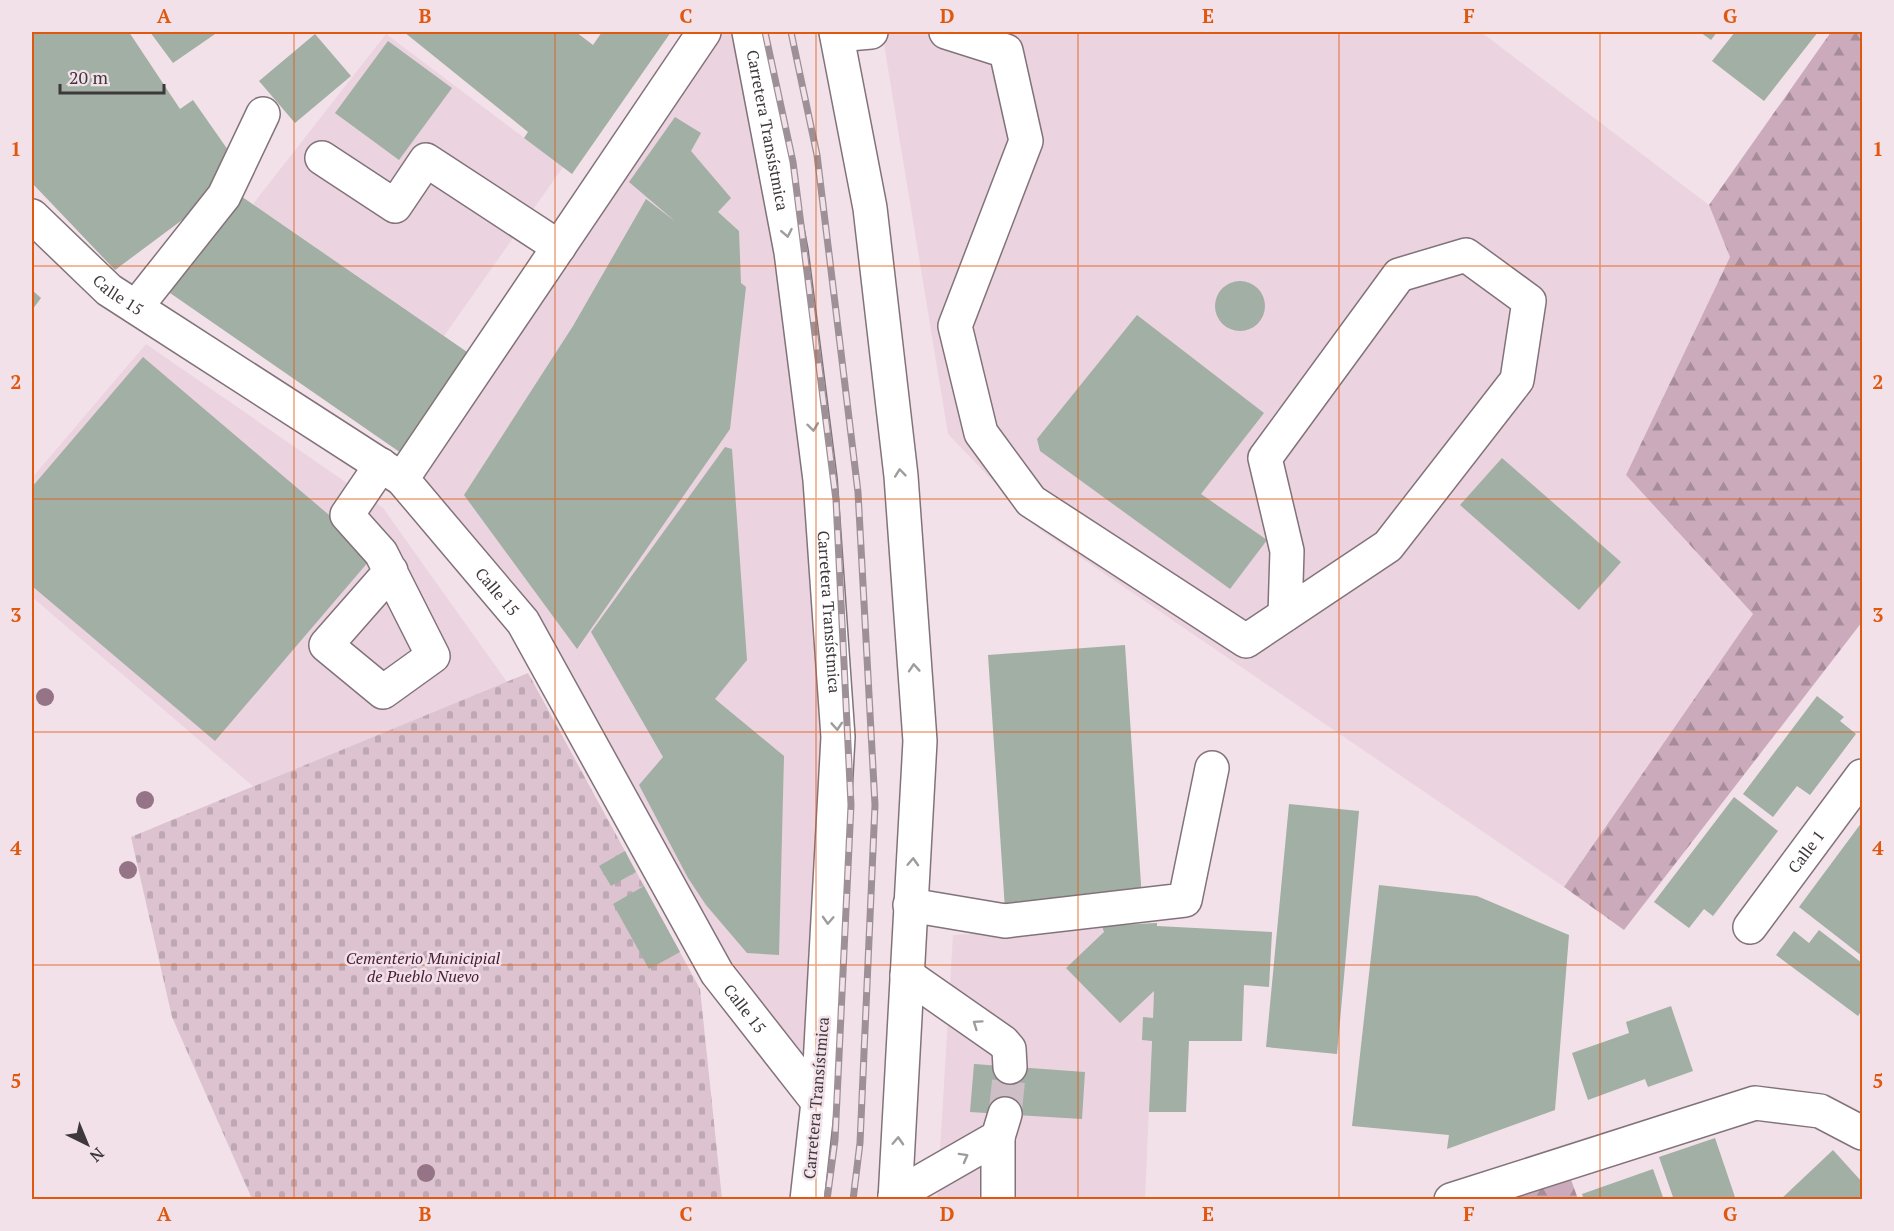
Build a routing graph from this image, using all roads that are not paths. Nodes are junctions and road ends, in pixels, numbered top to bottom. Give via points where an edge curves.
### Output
1 (704, 32) edge
2 (748, 32) edge
3 (871, 32) edge
4 (946, 32) edge
5 (837, 33) edge
6 (263, 114) dead end
7 (322, 158) dead end
8 (32, 216) edge
9 (559, 247) junction
10 (136, 307) junction
11 (392, 472) junction
12 (391, 572) dead end
13 (1285, 615) junction
14 (1212, 768) dead end
15 (1863, 776) edge
16 (910, 905) junction
17 (1750, 927) dead end
18 (907, 975) junction
19 (1010, 1067) tunnel mouth
20 (818, 1102) junction
21 (1863, 1133) edge
22 (895, 1198) edge
23 (807, 1200) edge
24 (998, 1200) edge
25 (1451, 1200) edge

1 - 9 street
2 -> 20 street, Carretera Transístmica via 791,252 820,480 838,737
3 - 5 street
4 - 13 street via 1006,51 1026,141 955,326 981,433 1031,501 1246,641
16 -> 5 street via 920,741 901,476 870,208
6 - 10 street via 224,195
7 - 9 street via 395,206 426,160
8 - 10 street, Calle 15 via 109,290
9 - 11 street
10 - 11 street, Calle 15
11 - 12 street via 347,515 381,553
11 - 20 street, Calle 15 via 523,622 717,973
13 - 13 street via 1388,546 1517,380 1529,302 1466,255 1399,275 1265,458 1287,550
14 - 16 street via 1185,900 1005,921
15 - 17 street, Calle 1
16 - 18 street
19 -> 18 street via 1009,1049 1003,1042
22 -> 18 street
20 - 23 street, Carretera Transístmica
21 - 25 street via 1820,1111 1755,1103
22 -> 24 street via 1002,1126

